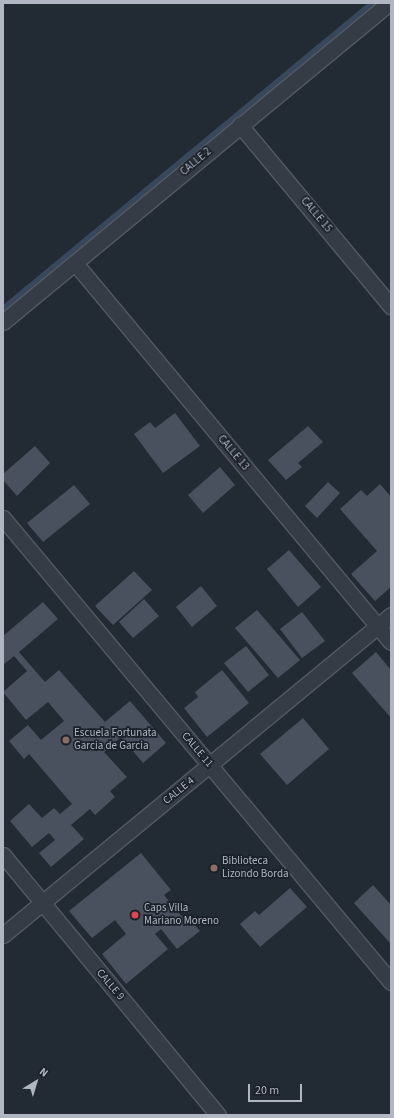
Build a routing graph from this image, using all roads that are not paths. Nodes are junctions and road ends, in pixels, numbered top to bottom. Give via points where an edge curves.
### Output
1 (389, 3) edge
2 (240, 125) junction
3 (75, 263) junction
4 (391, 306) edge
5 (3, 322) edge
6 (3, 518) edge
7 (391, 615) edge
8 (378, 626) junction
9 (391, 642) edge
10 (210, 766) junction
11 (3, 855) edge
12 (43, 904) junction
13 (3, 935) edge
14 (391, 982) edge
15 (218, 1115) edge

1 - 2 street, CALLE 2
2 - 3 street, CALLE 2
2 - 4 street, CALLE 15
3 - 5 street, CALLE 2
3 - 8 street, CALLE 13
6 - 10 street, CALLE 11
7 - 8 street, CALLE 4
8 - 9 street, CALLE 13
8 - 10 street, CALLE 4
10 - 12 street, CALLE 4
10 - 14 street, CALLE 11
11 - 12 street, CALLE 9
12 - 13 street, CALLE 4
12 - 15 street, CALLE 9

